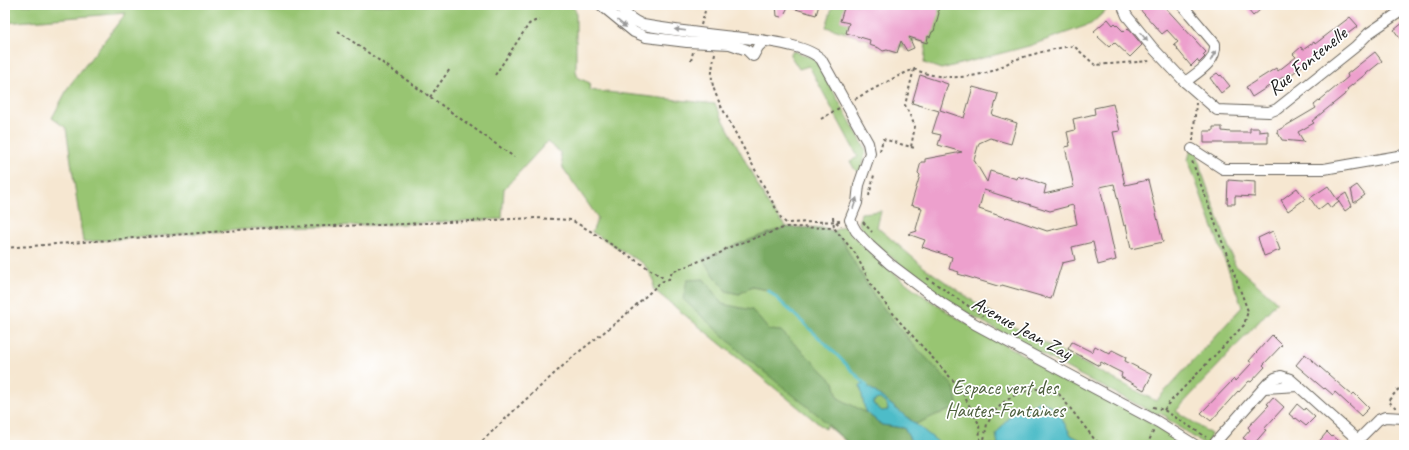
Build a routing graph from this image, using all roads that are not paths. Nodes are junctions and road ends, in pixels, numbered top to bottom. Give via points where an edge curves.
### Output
1 (601, 5) edge
2 (619, 5) edge
3 (1125, 5) edge
4 (1182, 5) edge
5 (1404, 9) edge
6 (764, 41) junction
7 (1185, 82) junction
8 (1192, 150) road end
9 (1404, 155) edge
10 (1401, 414) edge
11 (1359, 442) edge
12 (1215, 443) edge
13 (1195, 445) edge

1 -> 6 street via 634,32 646,37 730,44 747,50 753,56
6 -> 2 street via 643,25 632,20
3 -> 7 street, Rue Fontenelle via 1127,16
7 -> 4 street via 1212,60 1216,52 1215,44
5 - 7 street, Rue Fontenelle via 1369,33 1277,110 1217,110
13 -> 6 street, Avenue Jean Zay via 1158,422 943,304 870,246 850,220 870,153 868,143 816,54
8 - 9 street via 1223,169 1324,169
10 - 11 street via 1378,420
11 - 12 street via 1298,386 1264,388

